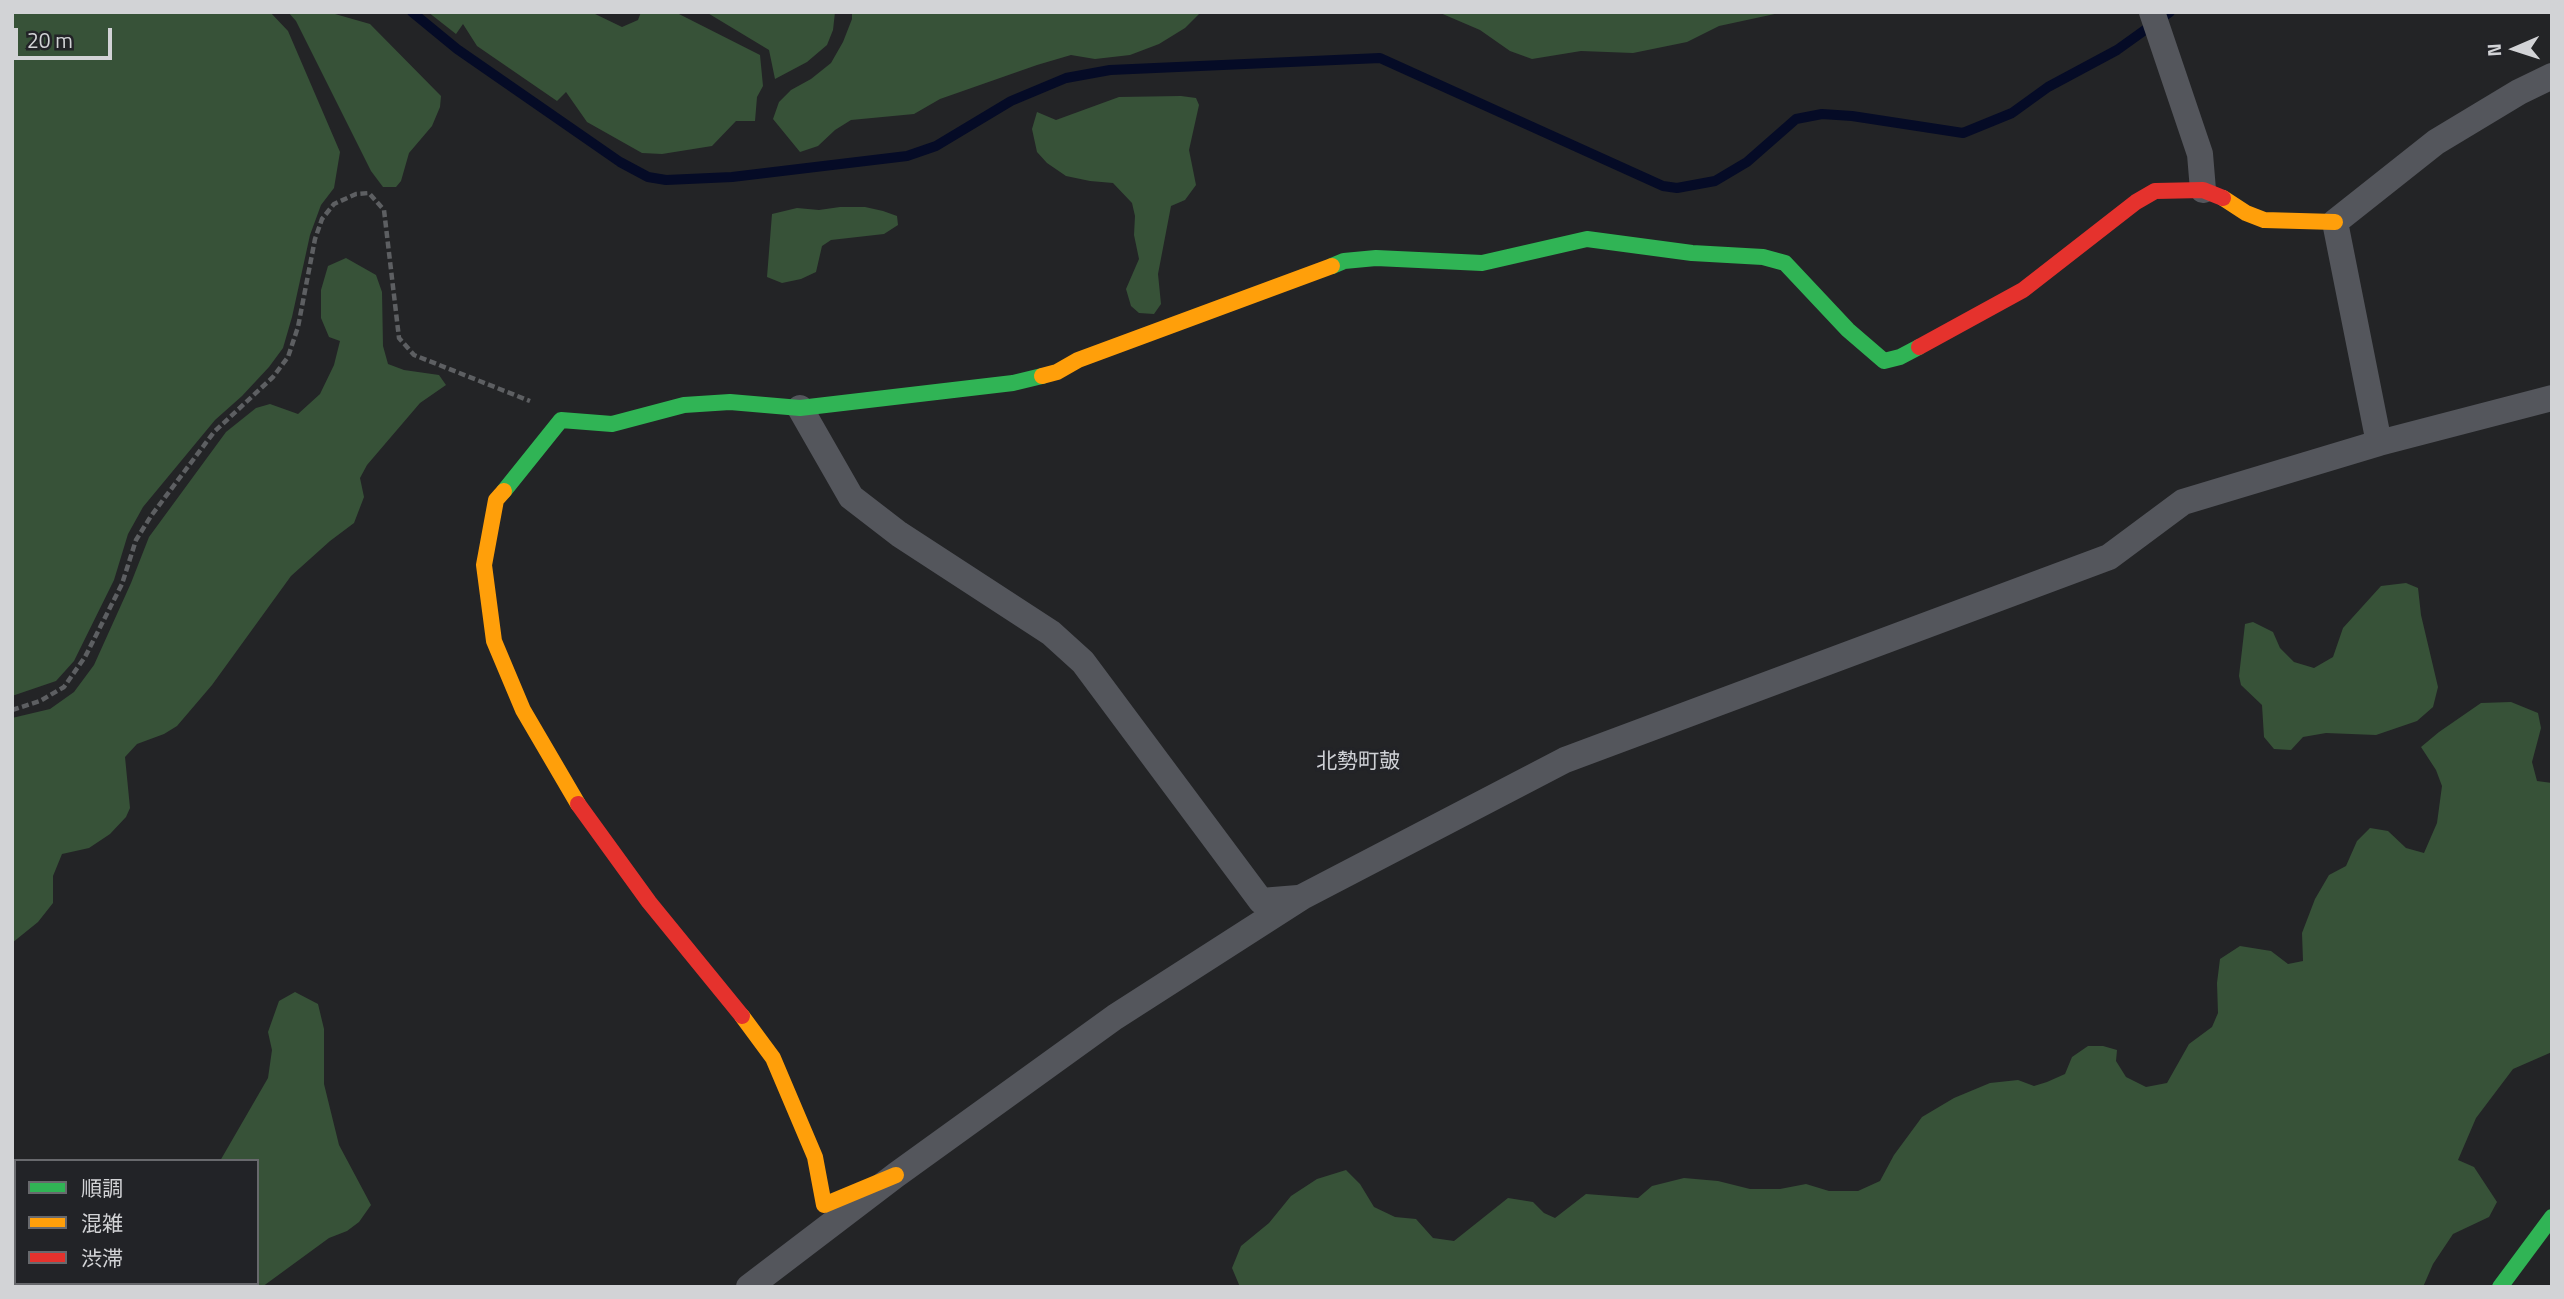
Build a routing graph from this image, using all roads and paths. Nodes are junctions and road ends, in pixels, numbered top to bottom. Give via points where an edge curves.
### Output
1 (2156, 24) edge
2 (2552, 76) edge
3 (2203, 190) junction
4 (2335, 222) junction
5 (2552, 398) edge
6 (800, 408) junction
7 (561, 420) junction
8 (2379, 443) junction
9 (12, 710) edge
10 (1302, 897) junction
11 (895, 1175) junction
12 (2552, 1217) edge
13 (749, 1287) edge
14 (2500, 1287) edge

1 - 3 street via 2200,154
2 - 4 street via 2436,142
3 - 4 street via 2264,220
3 - 6 street via 2155,191 2023,290 1900,357 1884,360 1848,330 1784,263 1587,239 1482,263 1344,261 1078,360 1057,372 1013,383
4 - 8 street
5 - 8 street
6 - 7 street via 730,402 684,405 612,424
6 - 10 street via 851,497 1051,634 1083,662 1261,901
7 - 9 path via 530,401 414,355 399,338 384,209 369,193 334,204 315,239 288,357 214,432 151,516 136,540 122,584 92,645 64,687
7 - 11 street via 496,500 484,565 495,641 523,710 608,847 773,1058 815,1157 824,1205
8 - 10 street via 2183,502 2109,557 1564,760
10 - 11 street via 1115,1017
11 - 13 street
12 - 14 street

